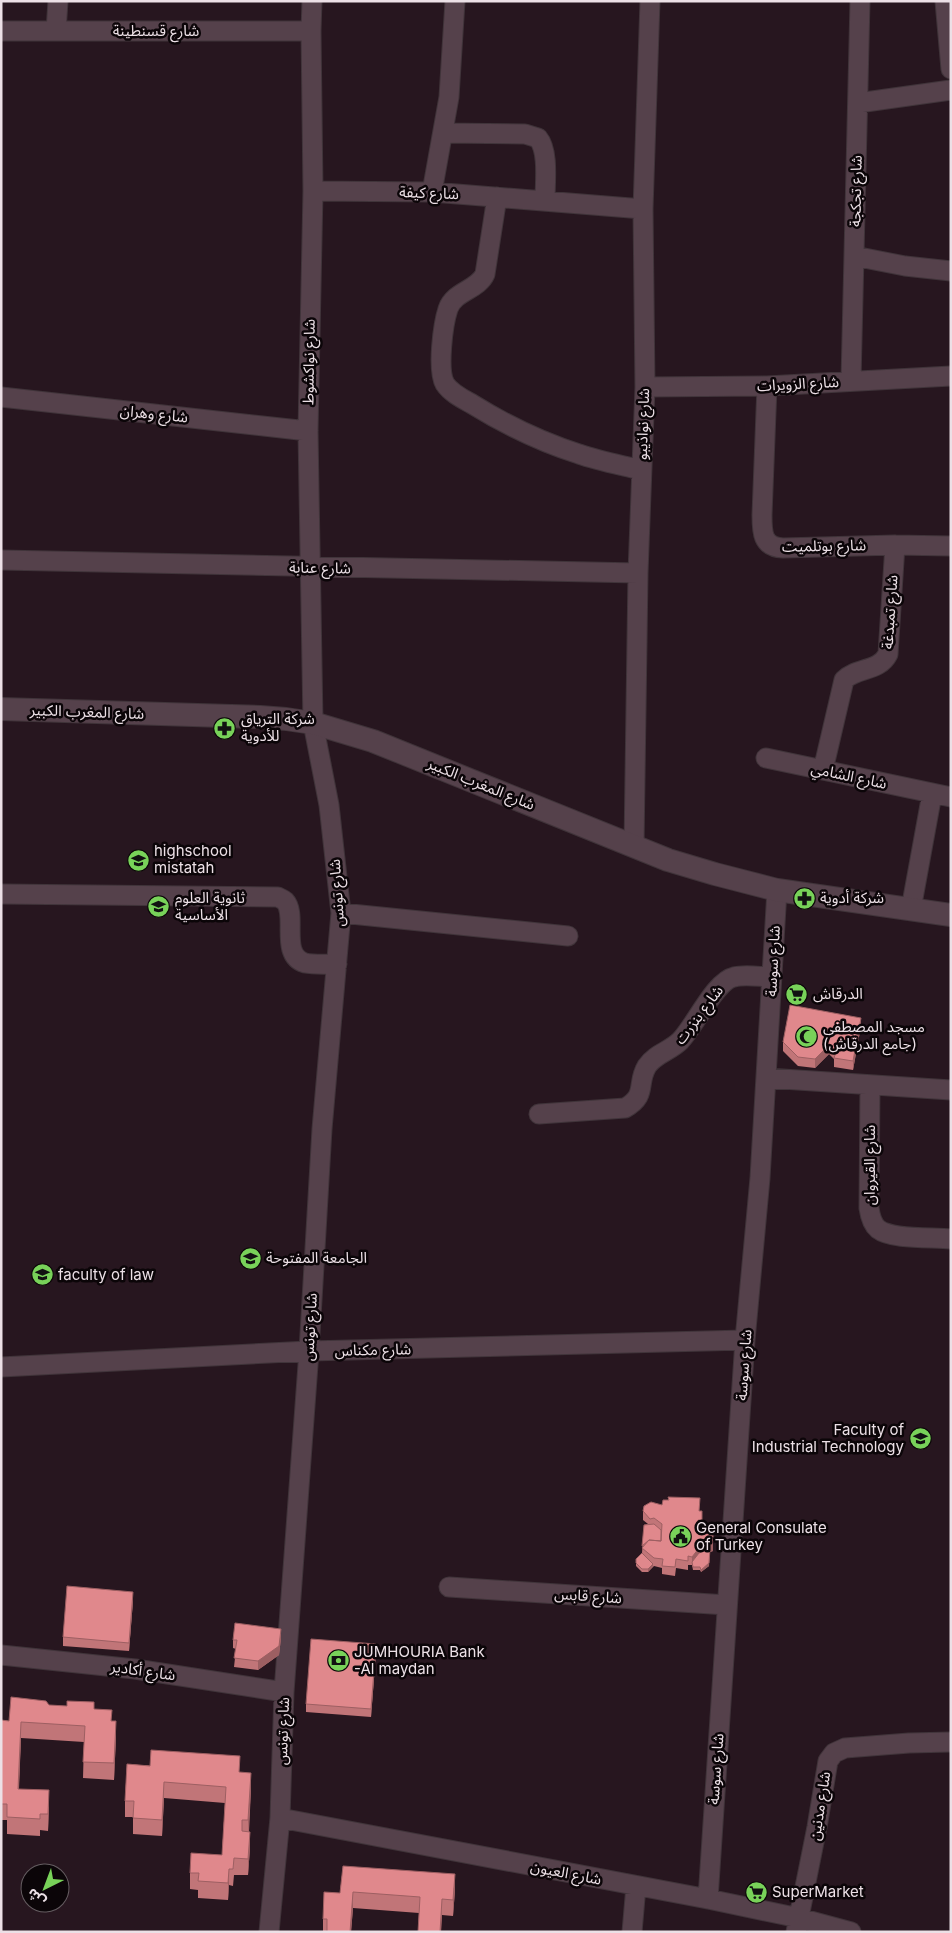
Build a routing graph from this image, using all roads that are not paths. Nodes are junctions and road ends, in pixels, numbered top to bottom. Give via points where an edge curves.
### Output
1 (58, 1) edge
2 (312, 1) edge
3 (454, 1) edge
4 (650, 1) edge
5 (860, 1) edge
6 (945, 1) edge
7 (311, 30) junction
8 (1, 31) edge
9 (56, 31) junction
10 (951, 69) edge
11 (951, 90) edge
12 (858, 103) junction
13 (443, 133) junction
14 (313, 191) junction
15 (432, 192) junction
16 (497, 197) junction
17 (545, 200) junction
18 (643, 209) junction
19 (854, 256) junction
20 (951, 271) edge
21 (951, 376) edge
22 (851, 381) junction
23 (767, 386) junction
24 (645, 388) junction
25 (1, 397) edge
26 (308, 431) junction
27 (642, 470) junction
28 (895, 545) junction
29 (951, 546) edge
30 (1, 560) edge
31 (310, 567) junction
32 (638, 573) junction
33 (1, 709) edge
34 (313, 723) junction
35 (766, 758) dead end
36 (823, 770) junction
37 (932, 794) junction
38 (951, 797) edge
39 (634, 846) junction
40 (777, 890) junction
41 (1, 894) edge
42 (911, 909) junction
43 (341, 913) junction
44 (951, 915) edge
45 (568, 936) dead end
46 (337, 964) junction
47 (772, 977) junction
48 (767, 1078) junction
49 (870, 1085) junction
50 (951, 1090) edge
51 (539, 1114) dead end
52 (951, 1239) edge
53 (746, 1340) junction
54 (309, 1352) junction
55 (1, 1367) edge
56 (449, 1586) dead end
57 (727, 1605) junction
58 (1, 1655) edge
59 (284, 1692) junction
60 (951, 1742) edge
61 (280, 1818) junction
62 (636, 1886) junction
63 (708, 1900) junction
64 (797, 1925) edge
65 (269, 1932) edge
66 (632, 1932) edge
67 (851, 1932) edge

1 - 9 street
2 - 7 street, شارع نواكشوط
3 - 13 street via 451,72
4 - 18 street, شارع نواذيبو
5 - 12 street, شارع تجكجة
6 - 10 street
7 - 9 street, شارع قسنطينة
7 - 14 street, شارع نواكشوط
8 - 9 street, شارع قسنطينة
11 - 12 street
12 - 19 street, شارع تجكجة
13 - 15 street
13 - 17 street via 525,134 538,138 543,147
14 - 15 street, شارع كيفة
14 - 26 street, شارع نواكشوط
15 - 16 street, شارع كيفة
16 - 17 street, شارع كيفة
16 - 27 street via 486,274 479,283 456,298 447,311 440,365 445,384 454,393 522,432 580,455
17 - 18 street, شارع كيفة
18 - 24 street, شارع نواذيبو
19 - 20 street
19 - 22 street, شارع تجكجة
21 - 22 street, شارع الزويرات
22 - 23 street, شارع الزويرات
23 - 24 street, شارع الزويرات
23 - 28 street, شارع بوتلميت via 762,515 763,535 767,543 777,548
24 - 27 street, شارع نواذيبو
25 - 26 street, شارع وهران
26 - 31 street, شارع نواكشوط
27 - 32 street, شارع نواذيبو
28 - 29 street, شارع بوتلميت
28 - 36 street, شارع تمبدغة via 888,654 879,665 844,680
30 - 31 street, شارع عنابة
31 - 32 street, شارع عنابة
31 - 34 street, شارع نواكشوط
32 - 39 street, شارع نواذيبو
33 - 34 street, شارع المغرب الكبير via 286,719
34 - 39 street, شارع المغرب الكبير via 373,741
34 - 43 street, شارع تونس via 329,805
35 - 36 street, شارع الشامي
36 - 37 street, شارع الشامي
37 - 38 street, شارع الشامي
37 - 42 street
39 - 40 street, شارع المغرب الكبير via 668,860
40 - 42 street, شارع المغرب الكبير
40 - 47 street, شارع سوسة
41 - 46 street via 278,897 288,908 292,950 297,958 304,962
42 - 44 street, شارع المغرب الكبير
43 - 45 street
43 - 46 street, شارع تونس
46 - 54 street, شارع تونس via 322,1129
47 - 48 street, شارع سوسة
47 - 51 street, شارع بنزرت via 734,976 721,984 683,1039 651,1060 644,1071 641,1092 635,1102 625,1108
48 - 49 street
48 - 53 street, شارع سوسة
49 - 50 street
49 - 52 street, شارع القيروان via 871,1218 877,1228 888,1235
53 - 54 street, شارع مكناس
53 - 57 street, شارع سوسة
54 - 55 street, شارع مكناس
54 - 59 street, شارع تونس
56 - 57 street, شارع قابس
57 - 63 street, شارع سوسة
58 - 59 street, شارع أكادير via 135,1669
59 - 61 street, شارع تونس
60 - 64 street, شارع مدنين via 845,1748 834,1753 828,1761
61 - 62 street, شارع العيون
61 - 65 street, شارع تونس
62 - 63 street, شارع العيون
62 - 66 street
63 - 64 street, شارع العيون
64 - 67 street, شارع العيون

